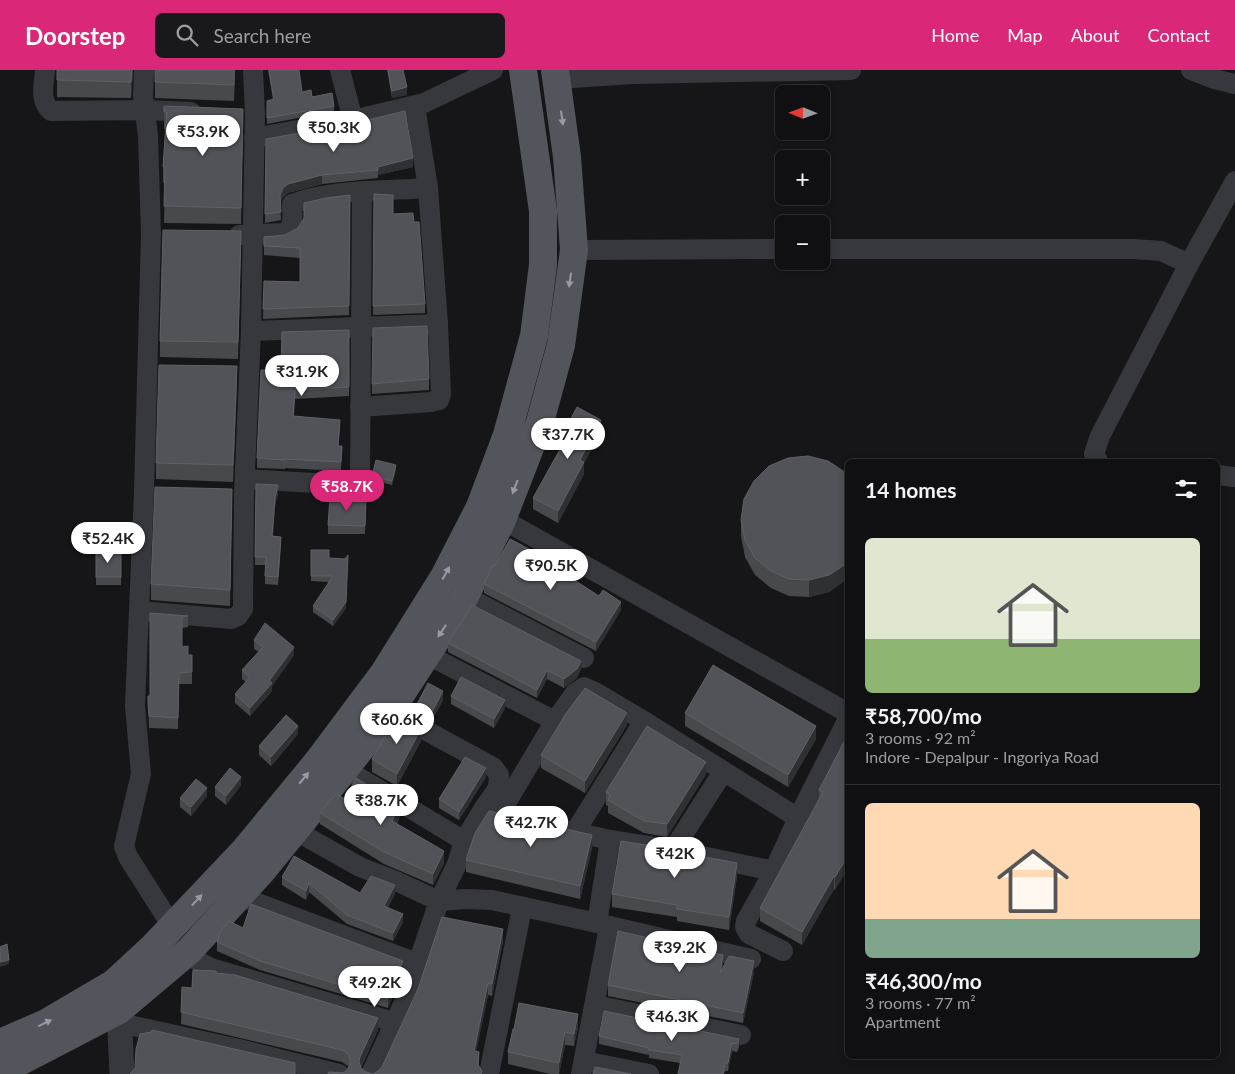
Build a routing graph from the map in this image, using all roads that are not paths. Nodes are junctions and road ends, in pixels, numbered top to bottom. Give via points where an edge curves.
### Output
1 (44, 70) edge
2 (144, 70) edge
3 (340, 70) edge
4 (494, 70) edge
5 (523, 70) edge
6 (851, 70) edge
7 (1192, 70) edge
8 (257, 71) edge
9 (556, 74) edge
10 (1235, 84) edge
11 (414, 106) junction
12 (146, 110) junction
13 (206, 112) edge
14 (235, 113) edge
15 (255, 114) junction
16 (354, 120) junction
17 (254, 138) junction
18 (1235, 181) edge
19 (428, 188) junction
20 (362, 193) junction
21 (224, 235) edge
22 (252, 236) junction
23 (574, 250) junction
24 (775, 250) edge
25 (830, 250) edge
26 (1189, 264) junction
27 (438, 324) junction
28 (361, 327) junction
29 (251, 331) junction
30 (360, 407) junction
31 (1097, 459) edge
32 (1220, 475) edge
33 (1235, 477) edge
34 (244, 486) junction
35 (144, 491) junction
36 (164, 492) edge
37 (224, 493) edge
38 (491, 514) junction
39 (465, 596) junction
40 (140, 611) junction
41 (426, 654) junction
42 (584, 658) dead end
43 (845, 710) edge
44 (390, 712) junction
45 (555, 721) junction
46 (644, 721) junction
47 (845, 724) edge
48 (345, 769) junction
49 (723, 772) junction
50 (501, 813) junction
51 (798, 818) junction
52 (547, 825) edge
53 (296, 831) junction
54 (575, 832) junction
55 (610, 840) junction
56 (464, 841) junction
57 (673, 850) junction
58 (774, 871) junction
59 (239, 896) junction
60 (439, 901) junction
61 (522, 908) junction
62 (603, 925) junction
63 (172, 926) junction
64 (189, 951) junction
65 (783, 951) dead end
66 (751, 959) edge
67 (417, 963) junction
68 (114, 984) junction
69 (595, 1005) junction
70 (119, 1017) junction
71 (394, 1022) junction
72 (741, 1035) dead end
73 (0, 1043) edge
74 (582, 1067) edge
75 (0, 1072) edge
76 (122, 1074) edge
77 (339, 1074) edge
78 (371, 1074) edge
79 (488, 1074) edge
80 (649, 1074) edge

1 - 12 street via 43,100 50,111
2 - 12 street
3 - 16 street
4 - 11 street
5 - 38 main road via 543,211 543,265 534,336 506,434
6 - 9 street
7 - 10 street
8 - 15 street
9 -> 23 main road via 567,156
11 - 16 street
11 - 19 street
12 - 13 street
12 - 35 street via 160,234 157,369
14 - 15 street
15 - 17 street
16 - 17 street
17 - 22 street
18 - 26 street
19 - 20 street
19 - 27 street
20 - 22 street via 308,198 292,204 291,229 285,233
20 - 28 street
21 - 22 street
22 - 29 street
23 - 24 street
23 -> 38 main road via 558,353 540,422
25 - 26 street via 1134,249 1161,251
26 - 31 street via 1100,436 1094,454
27 - 28 street
27 - 30 street via 439,400
28 - 29 street
28 - 30 street
29 - 34 street via 240,371
30 - 34 street via 360,476 356,483 349,486
32 - 33 street
34 - 37 street
34 - 40 street via 244,600 238,616 231,619
35 - 36 street
35 - 40 street
38 - 39 main road
38 - 43 street
63 -> 38 main road via 244,851 319,760 378,681 444,577
39 -> 41 main road
39 - 42 street
40 - 63 street via 135,706 141,774 124,846
41 - 44 main road
41 - 45 street
44 - 48 main road
44 - 50 street via 493,768 498,775
45 - 46 street via 575,693 584,687
45 - 50 street
46 - 49 street
46 - 54 street
47 - 51 street
48 - 53 main road
48 - 56 street
49 - 51 street
49 - 57 street
50 - 56 street
51 - 58 street
52 - 54 street
53 - 59 main road
53 - 60 street via 360,867
54 - 55 street
55 - 57 street
55 - 62 street
56 - 60 street
57 - 58 street
58 - 65 street via 745,926 750,934
59 - 64 main road
59 - 67 street
60 - 61 street via 492,900
60 - 67 street
61 - 62 street
61 - 79 street
62 - 66 street
62 - 69 street
63 - 68 main road
64 - 70 main road
64 - 71 street via 196,960 211,968
67 - 71 street
68 - 70 street
73 -> 68 main road via 46,1023
69 - 72 street
69 - 74 street
70 - 75 main road
70 - 76 street
70 - 77 street
71 - 78 street
74 - 80 street

